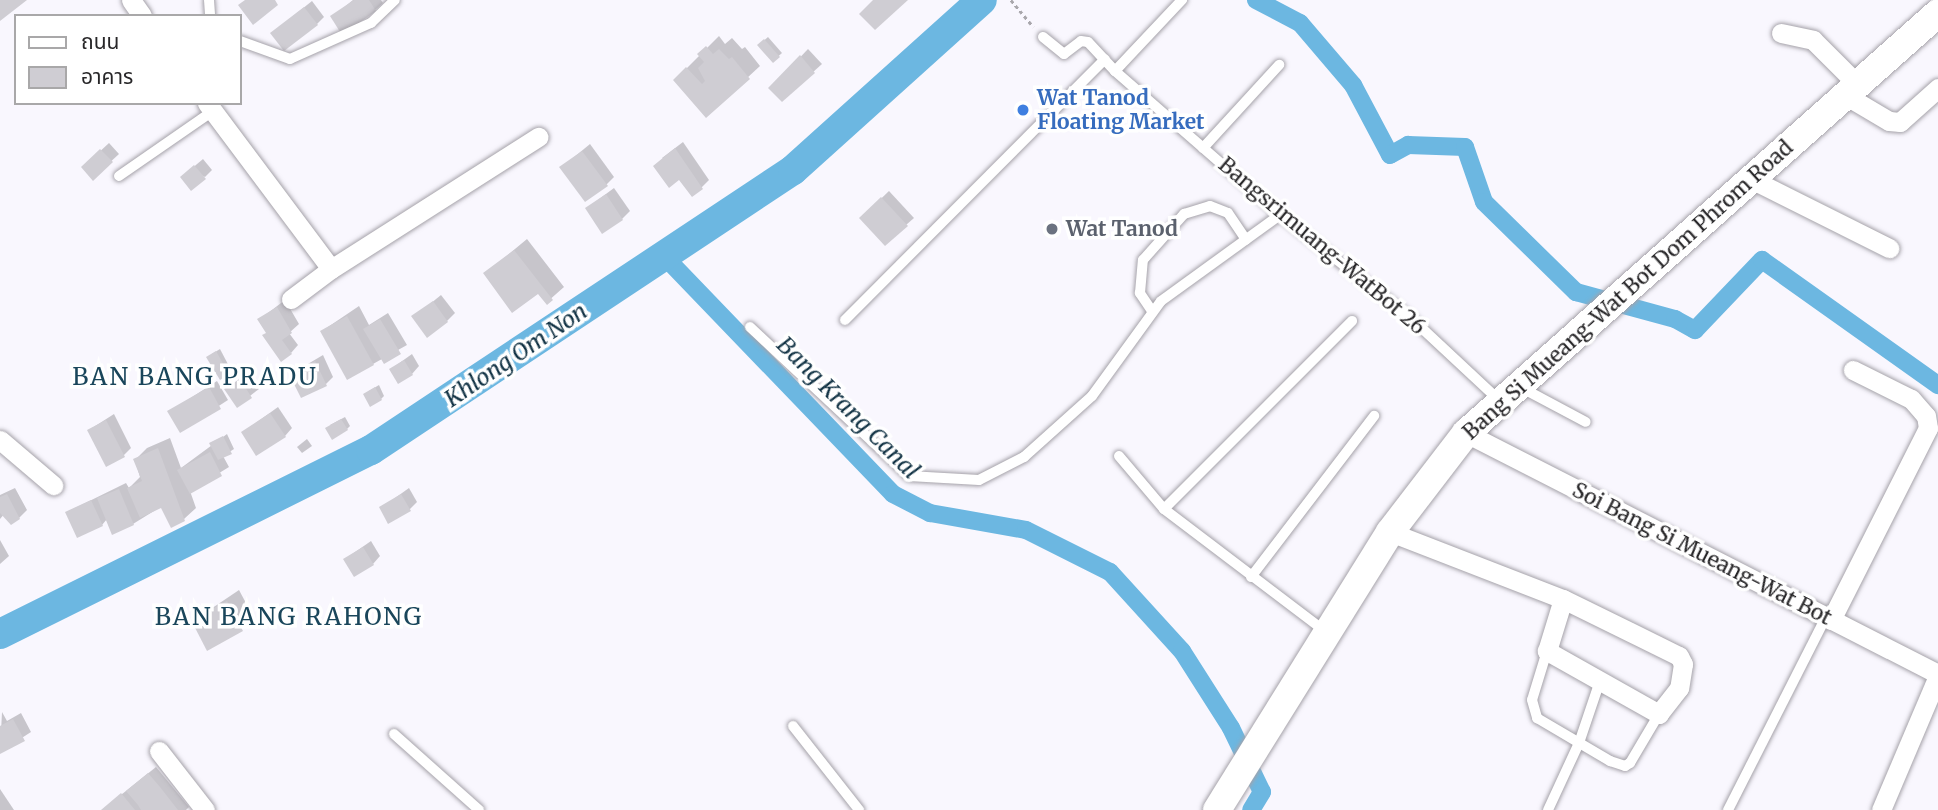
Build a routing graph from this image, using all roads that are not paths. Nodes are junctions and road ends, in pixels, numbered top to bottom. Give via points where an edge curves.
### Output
1 (395, 0) edge
2 (1182, 0) edge
3 (1938, 13) edge
4 (1781, 33) dead end
5 (1042, 37) road end
6 (242, 42) edge
7 (1105, 59) junction
8 (1279, 65) dead end
9 (1115, 71) junction
10 (1938, 88) edge
11 (1851, 89) junction
12 (210, 107) edge
13 (538, 137) dead end
14 (1203, 148) junction
15 (119, 176) dead end
16 (1749, 178) junction
17 (1280, 215) junction
18 (1246, 240) junction
19 (1889, 248) dead end
20 (331, 269) junction
21 (291, 299) dead end
22 (1152, 311) junction
23 (845, 320) dead end
24 (1352, 321) dead end
25 (750, 327) dead end
26 (1853, 370) dead end
27 (1509, 393) junction
28 (1374, 416) dead end
29 (1586, 422) dead end
30 (1466, 433) junction
31 (0, 440) edge
32 (1119, 456) dead end
33 (53, 485) dead end
34 (1164, 509) junction
35 (1390, 532) junction
36 (1251, 577) junction
37 (1563, 599) junction
38 (1828, 619) junction
39 (1328, 634) junction
40 (1546, 651) junction
41 (1938, 675) edge
42 (1600, 681) junction
43 (1659, 714) junction
44 (793, 726) dead end
45 (394, 734) dead end
46 (1579, 743) junction
47 (159, 751) dead end
48 (205, 810) edge
49 (479, 810) edge
50 (859, 810) edge
51 (1217, 810) edge
52 (1548, 810) edge
53 (1728, 810) edge
54 (1881, 810) edge

1 - 6 lane via 371,23 290,59
2 - 9 lane
3 - 11 street, Bang Si Mueang-Wat Bot Dom Phrom Road
4 - 11 street via 1813,40
5 - 7 lane via 1064,54 1084,40
7 - 9 lane, Bangsrimuang-WatBot 26
7 - 23 lane
8 - 14 lane
9 - 14 lane, Bangsrimuang-WatBot 26
10 - 11 street via 1900,122 1889,121
11 - 16 street, Bang Si Mueang-Wat Bot Dom Phrom Road
12 - 15 lane
12 - 20 street
13 - 20 street
14 - 17 lane, Bangsrimuang-WatBot 26
16 - 19 street
16 - 27 street, Bang Si Mueang-Wat Bot Dom Phrom Road
17 - 18 lane
17 - 27 lane, Bangsrimuang-WatBot 26
18 - 22 lane
18 - 22 lane via 1228,212 1210,206 1184,214 1143,260 1140,293
20 - 21 street
22 - 25 lane via 1134,344 1092,396 1024,457 979,480 909,476
24 - 34 lane
26 - 38 street via 1911,399 1926,416 1928,428
27 - 29 lane, Bangsrimuang-WatBot 26
27 - 30 street, Bang Si Mueang-Wat Bot Dom Phrom Road
28 - 36 lane
30 - 35 street, Bang Si Mueang-Wat Bot Dom Phrom Road
30 - 38 street, Soi Bang Si Mueang-Wat Bot
31 - 33 street
32 - 34 lane
34 - 36 lane
35 - 37 street
35 - 39 street, Bang Si Mueang-Wat Bot Dom Phrom Road
36 - 39 lane
37 - 40 street
37 - 43 street via 1682,660 1679,688
38 - 41 street, Soi Bang Si Mueang-Wat Bot
38 - 53 lane
39 - 51 street, Bang Si Mueang-Wat Bot Dom Phrom Road
40 - 42 street
40 - 46 lane via 1532,708 1545,724
41 - 54 street
42 - 43 street
42 - 46 lane
43 - 46 lane via 1625,766
44 - 50 lane
45 - 49 lane
46 - 52 lane
47 - 48 street

